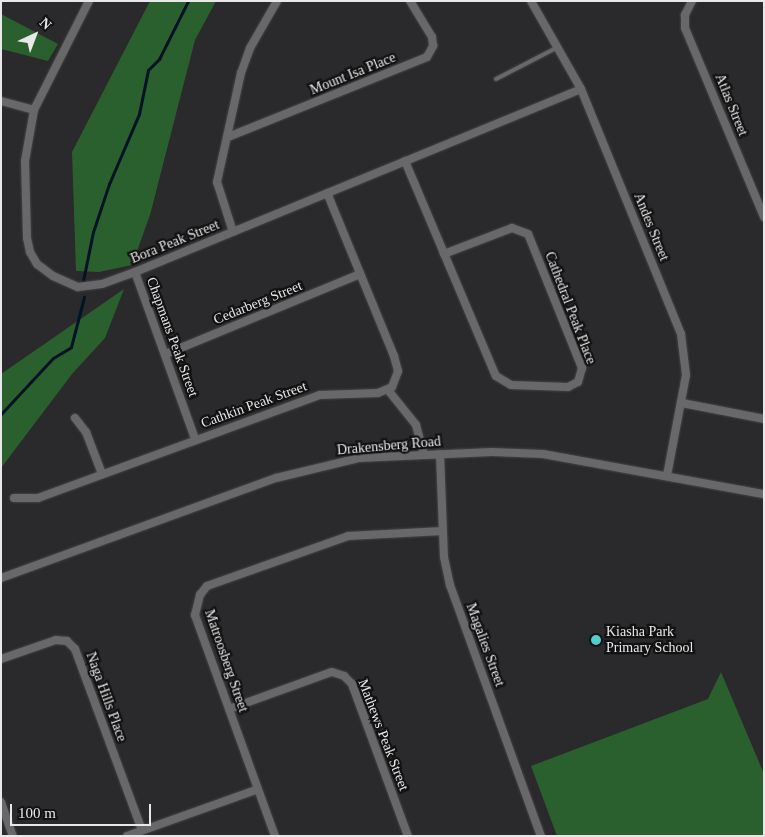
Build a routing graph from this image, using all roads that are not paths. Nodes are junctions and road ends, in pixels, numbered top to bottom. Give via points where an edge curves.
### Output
1 (277, 1) edge
2 (410, 1) edge
3 (531, 1) edge
4 (692, 1) edge
5 (88, 2) edge
6 (558, 47) junction
7 (496, 78) dead end
8 (581, 89) junction
9 (1, 101) edge
10 (34, 110) junction
11 (228, 137) junction
12 (405, 161) junction
13 (326, 193) junction
14 (764, 217) edge
15 (233, 232) junction
16 (444, 254) junction
17 (135, 272) junction
18 (360, 274) junction
19 (166, 354) junction
20 (388, 390) junction
21 (682, 403) junction
22 (75, 418) dead end
23 (764, 419) edge
24 (195, 439) junction
25 (440, 454) junction
26 (424, 455) junction
27 (102, 474) junction
28 (667, 476) junction
29 (764, 494) edge
30 (14, 498) dead end
31 (443, 531) junction
32 (1, 578) edge
33 (1, 659) edge
34 (229, 709) junction
35 (258, 789) junction
36 (1, 802) edge
37 (142, 830) junction
38 (13, 836) edge
39 (127, 836) edge
40 (274, 836) edge
41 (408, 836) edge
42 (541, 836) edge

1 - 11 street via 247,56
2 - 11 street, Mount Isa Place via 432,37 433,46 427,57
3 - 6 street, Andes Street
4 - 14 street, Atlas Street via 685,16 686,28
5 - 10 street, Bora Peak Street
6 - 7 lane
6 - 8 street, Andes Street
8 - 12 street, Bora Peak Street
8 - 21 street, Andes Street via 681,334 686,365
9 - 10 street
10 - 17 street, Bora Peak Street via 25,161 27,238 37,264 61,281 86,287
11 - 15 street via 217,182
12 - 13 street, Bora Peak Street
12 - 16 street, Cathedral Peak Place
13 - 15 street, Bora Peak Street
13 - 18 street
15 - 17 street, Bora Peak Street
16 - 16 street, Cathedral Peak Place via 496,376 511,385 568,388 578,382 582,368 526,232 512,228
17 - 19 street, Chapmans Peak Street
18 - 19 street, Cedarberg Street
18 - 20 street via 398,368 395,381
19 - 24 street, Chapmans Peak Street
20 - 24 street, Cathkin Peak Street via 320,395
20 - 26 street via 416,425
21 - 23 street
21 - 28 street, Andes Street
22 - 27 street via 86,432
24 - 27 street, Cathkin Peak Street
25 - 26 street, Drakensberg Road
25 - 28 street, Drakensberg Road via 543,454
25 - 31 street, Magalies Street
26 - 32 street, Drakensberg Road via 359,458 308,468
27 - 30 street, Cathkin Peak Street via 38,498
28 - 29 street, Drakensberg Road
31 - 34 street, Matroosberg Street via 348,536 207,586 197,603 195,615
31 - 42 street, Magalies Street via 450,585
33 - 37 street, Naga Hills Place via 56,640 67,641 75,648
34 - 35 street, Matroosberg Street
34 - 41 street, Mathews Peak Street via 332,672 344,676 352,684
35 - 37 street
35 - 40 street, Matroosberg Street
36 - 38 street
37 - 39 street

